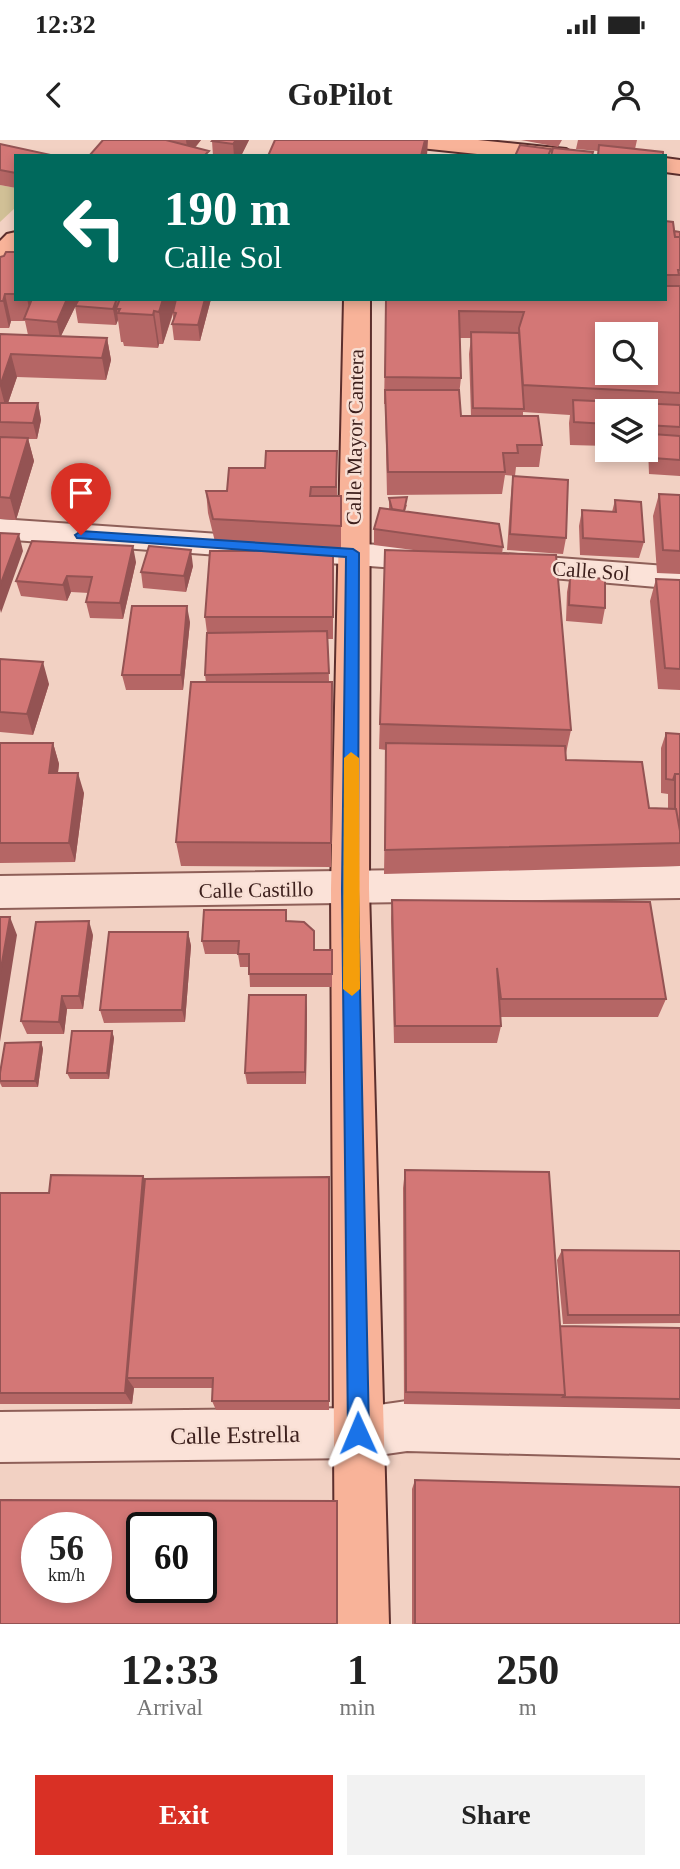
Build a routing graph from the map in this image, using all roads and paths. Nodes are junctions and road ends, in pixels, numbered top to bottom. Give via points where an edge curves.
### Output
1 (411, 140) edge
2 (488, 148) edge
3 (546, 154) edge
4 (14, 241) edge
5 (0, 255) edge
6 (357, 301) edge
7 (0, 529) edge
8 (353, 553) junction
9 (680, 578) edge
10 (680, 882) edge
11 (350, 889) junction
12 (0, 892) edge
13 (358, 1433) junction
14 (680, 1433) edge
15 (0, 1437) edge
16 (362, 1624) edge

1 - 2 main road
2 - 3 main road
4 - 5 main road
6 - 8 main road, Calle Mayor Cantera
7 - 8 street, Calle Sol
8 - 9 street, Calle Sol
8 - 11 main road, Calle Mayor Cantera
10 - 11 street, Calle Castillo
11 - 12 street, Calle Castillo
11 - 13 main road, Calle Mayor Cantera
13 - 14 street, Calle Estrella via 407,1426
13 - 15 street, Calle Estrella
13 - 16 main road, Calle Mayor Cantera

